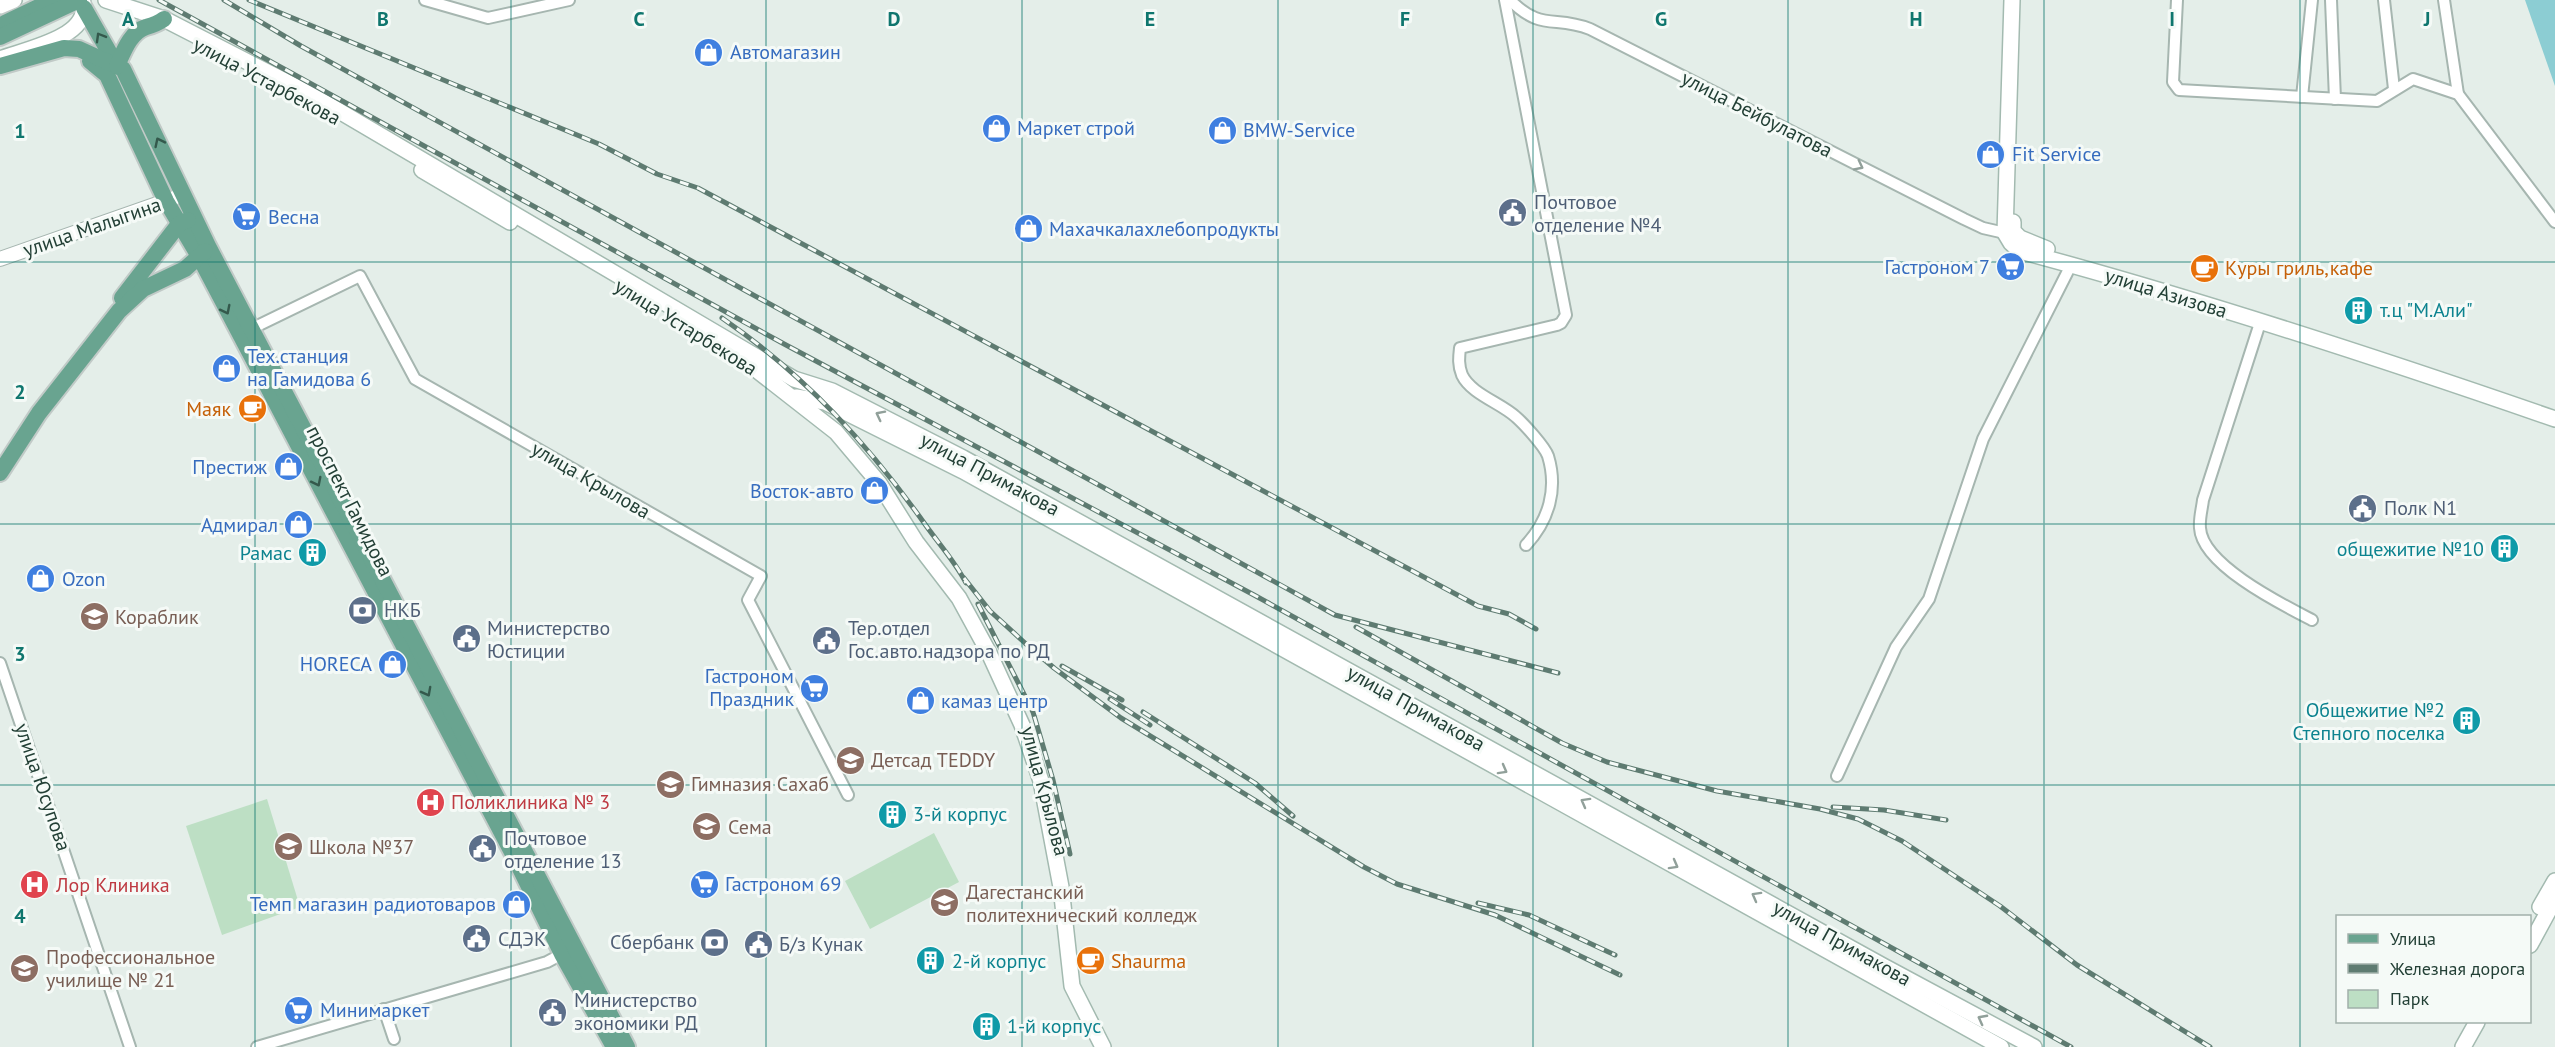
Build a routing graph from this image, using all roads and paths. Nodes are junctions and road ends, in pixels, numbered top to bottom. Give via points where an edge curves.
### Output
1 (14, 0) edge
2 (53, 0) edge
3 (106, 0) edge
4 (425, 0) edge
5 (569, 0) edge
6 (1505, 0) edge
7 (1510, 0) edge
8 (2012, 0) edge
9 (2018, 0) edge
10 (2177, 0) edge
11 (2312, 0) edge
12 (2331, 0) edge
13 (2384, 0) edge
14 (2444, 0) edge
15 (82, 2) edge
16 (0, 6) edge
17 (160, 22) junction
18 (0, 25) edge
19 (0, 37) edge
20 (0, 58) edge
21 (0, 66) edge
22 (120, 68) junction
23 (0, 74) edge
24 (2394, 89) junction
25 (2458, 94) junction
26 (2302, 97) junction
27 (2335, 99) junction
28 (185, 194) junction
29 (162, 203) junction
30 (187, 221) junction
31 (2555, 222) edge
32 (2005, 232) junction
33 (204, 252) junction
34 (153, 257) junction
35 (0, 259) edge
36 (2071, 265) junction
37 (166, 276) junction
38 (2260, 323) junction
39 (251, 328) junction
40 (802, 381) junction
41 (792, 396) junction
42 (824, 405) junction
43 (287, 408) junction
44 (2555, 411) edge
45 (2555, 419) edge
46 (2, 464) edge
47 (1526, 545) dead end
48 (2312, 620) dead end
49 (0, 663) edge
50 (1837, 776) dead end
51 (848, 795) dead end
52 (2555, 881) edge
53 (2555, 899) edge
54 (2531, 923) edge
55 (2531, 941) edge
56 (566, 947) junction
57 (384, 1009) junction
58 (2476, 1023) edge
59 (2487, 1023) edge
60 (394, 1040) dead end
61 (130, 1047) edge
62 (257, 1047) edge
63 (614, 1047) edge
64 (627, 1047) edge
65 (1103, 1047) edge
66 (1114, 1047) edge
67 (2001, 1047) edge
68 (2034, 1047) edge
69 (2463, 1047) edge
70 (2474, 1047) edge

1 - 16 main road
2 - 18 main road
3 - 17 main road
4 - 5 street via 488,18
6 - 47 street via 1566,309 1564,320 1557,325 1460,348 1458,363 1463,376 1516,417 1547,454 1552,481 1548,512
7 -> 32 street, улица Бейбулатова via 1532,18 1574,23 1964,219
8 - 32 main road
9 - 44 main road, улица Азизова via 2013,231 2020,238
10 - 26 street via 2172,82 2179,90
11 - 26 street
12 - 27 street
13 - 24 street
14 - 25 street
15 - 17 main road, улица Устарбекова
15 - 19 main road
15 - 20 main road via 82,20 74,30
22 -> 15 main road, проспект Гамидова
17 - 22 main road via 144,27 126,46
17 - 40 main road via 312,95
17 - 41 main road, улица Устарбекова via 255,71 729,349
21 - 22 main road via 64,48 79,50
28 -> 22 main road, проспект Гамидова
23 - 29 main road, проспект Гамидова via 66,55 84,58 98,66 107,75
24 - 25 street via 2413,79
24 - 27 street via 2377,101
25 - 31 street
26 - 27 street
28 - 29 street, улица Малыгина
28 - 30 main road, проспект Гамидова
29 - 30 main road, проспект Гамидова
29 - 35 street, улица Малыгина
30 - 33 main road, проспект Гамидова
30 - 34 main road
32 - 36 main road, улица Азизова via 2019,251
33 - 37 main road via 185,269
33 - 39 main road, проспект Гамидова
33 -> 43 main road, проспект Гамидова
34 - 37 street via 156,274
34 - 46 main road
36 - 38 main road, улица Азизова
36 - 50 street via 1983,440 1929,599 1896,647
37 - 46 main road via 137,293 119,311
38 - 45 main road, улица Азизова
38 - 48 street via 2204,500 2200,528 2211,551 2239,578
39 - 43 main road, проспект Гамидова
39 - 51 street, улица Крылова via 360,276 415,379 761,576 748,600
40 - 41 main road
40 - 42 main road, улица Крылова
68 -> 40 main road, улица Примакова via 963,458 832,391
41 - 42 main road
41 - 65 main road, улица Устарбекова via 837,432 879,483 916,542 959,598 1011,698 1043,792 1061,887 1072,986
42 - 66 main road, улица Крылова via 925,535 1014,689 1046,780 1063,861 1077,975
42 -> 67 main road, улица Примакова via 963,471 1090,540
43 - 56 main road, проспект Гамидова
49 - 61 street, улица Юсупова
52 - 54 main road
53 - 55 main road
56 - 57 street via 547,962
56 - 63 main road, проспект Гамидова
56 - 64 main road, проспект Гамидова
57 - 60 street
57 - 62 street
58 - 69 main road
59 - 70 main road

